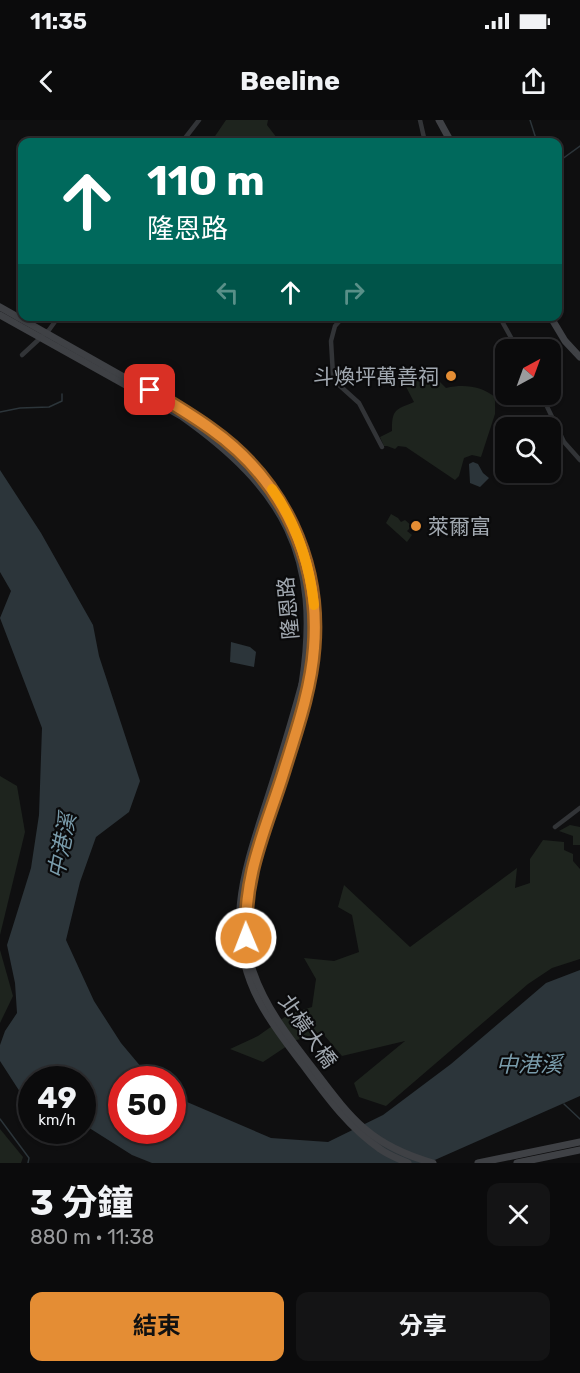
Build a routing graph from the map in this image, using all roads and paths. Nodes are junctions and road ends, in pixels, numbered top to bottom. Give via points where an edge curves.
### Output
1 (199, 120) edge
2 (420, 120) edge
3 (439, 120) edge
4 (185, 138) edge
5 (424, 138) edge
6 (449, 138) edge
7 (0, 307) edge
8 (0, 315) edge
9 (18, 317) edge
10 (25, 321) edge
11 (55, 321) edge
12 (340, 321) edge
13 (502, 321) edge
14 (553, 321) edge
15 (512, 339) edge
16 (22, 356) dead end
17 (580, 357) edge
18 (546, 405) edge
19 (382, 447) dead end
20 (580, 460) edge
21 (305, 685) junction
22 (580, 808) edge
23 (555, 827) dead end
24 (250, 863) junction
25 (580, 1142) edge
26 (580, 1150) edge
27 (518, 1160) edge
28 (408, 1163) edge
29 (433, 1163) edge
30 (478, 1163) edge

1 - 4 street
2 - 5 street
3 - 6 main road
7 - 9 main road, 隆恩路, bridge
8 - 21 main road, 隆恩路, bridge via 181,416 251,473 281,516 302,568 308,613
10 - 21 main road, 隆恩路, bridge via 184,411 213,430 256,469 288,513 308,566 315,613 314,649
11 - 16 street
12 - 19 street via 331,341 333,375 359,403
13 - 15 street
14 - 17 main road
18 - 20 street via 564,442
21 - 24 main road, 隆恩路
22 - 23 street
24 - 28 main road, 北橫大橋 via 239,911 240,941 259,1001 349,1124 381,1150
24 - 29 main road, 北橫大橋 via 246,938 253,970 274,1015 357,1123 384,1145
25 - 27 main road
26 - 27 main road
27 - 30 main road

